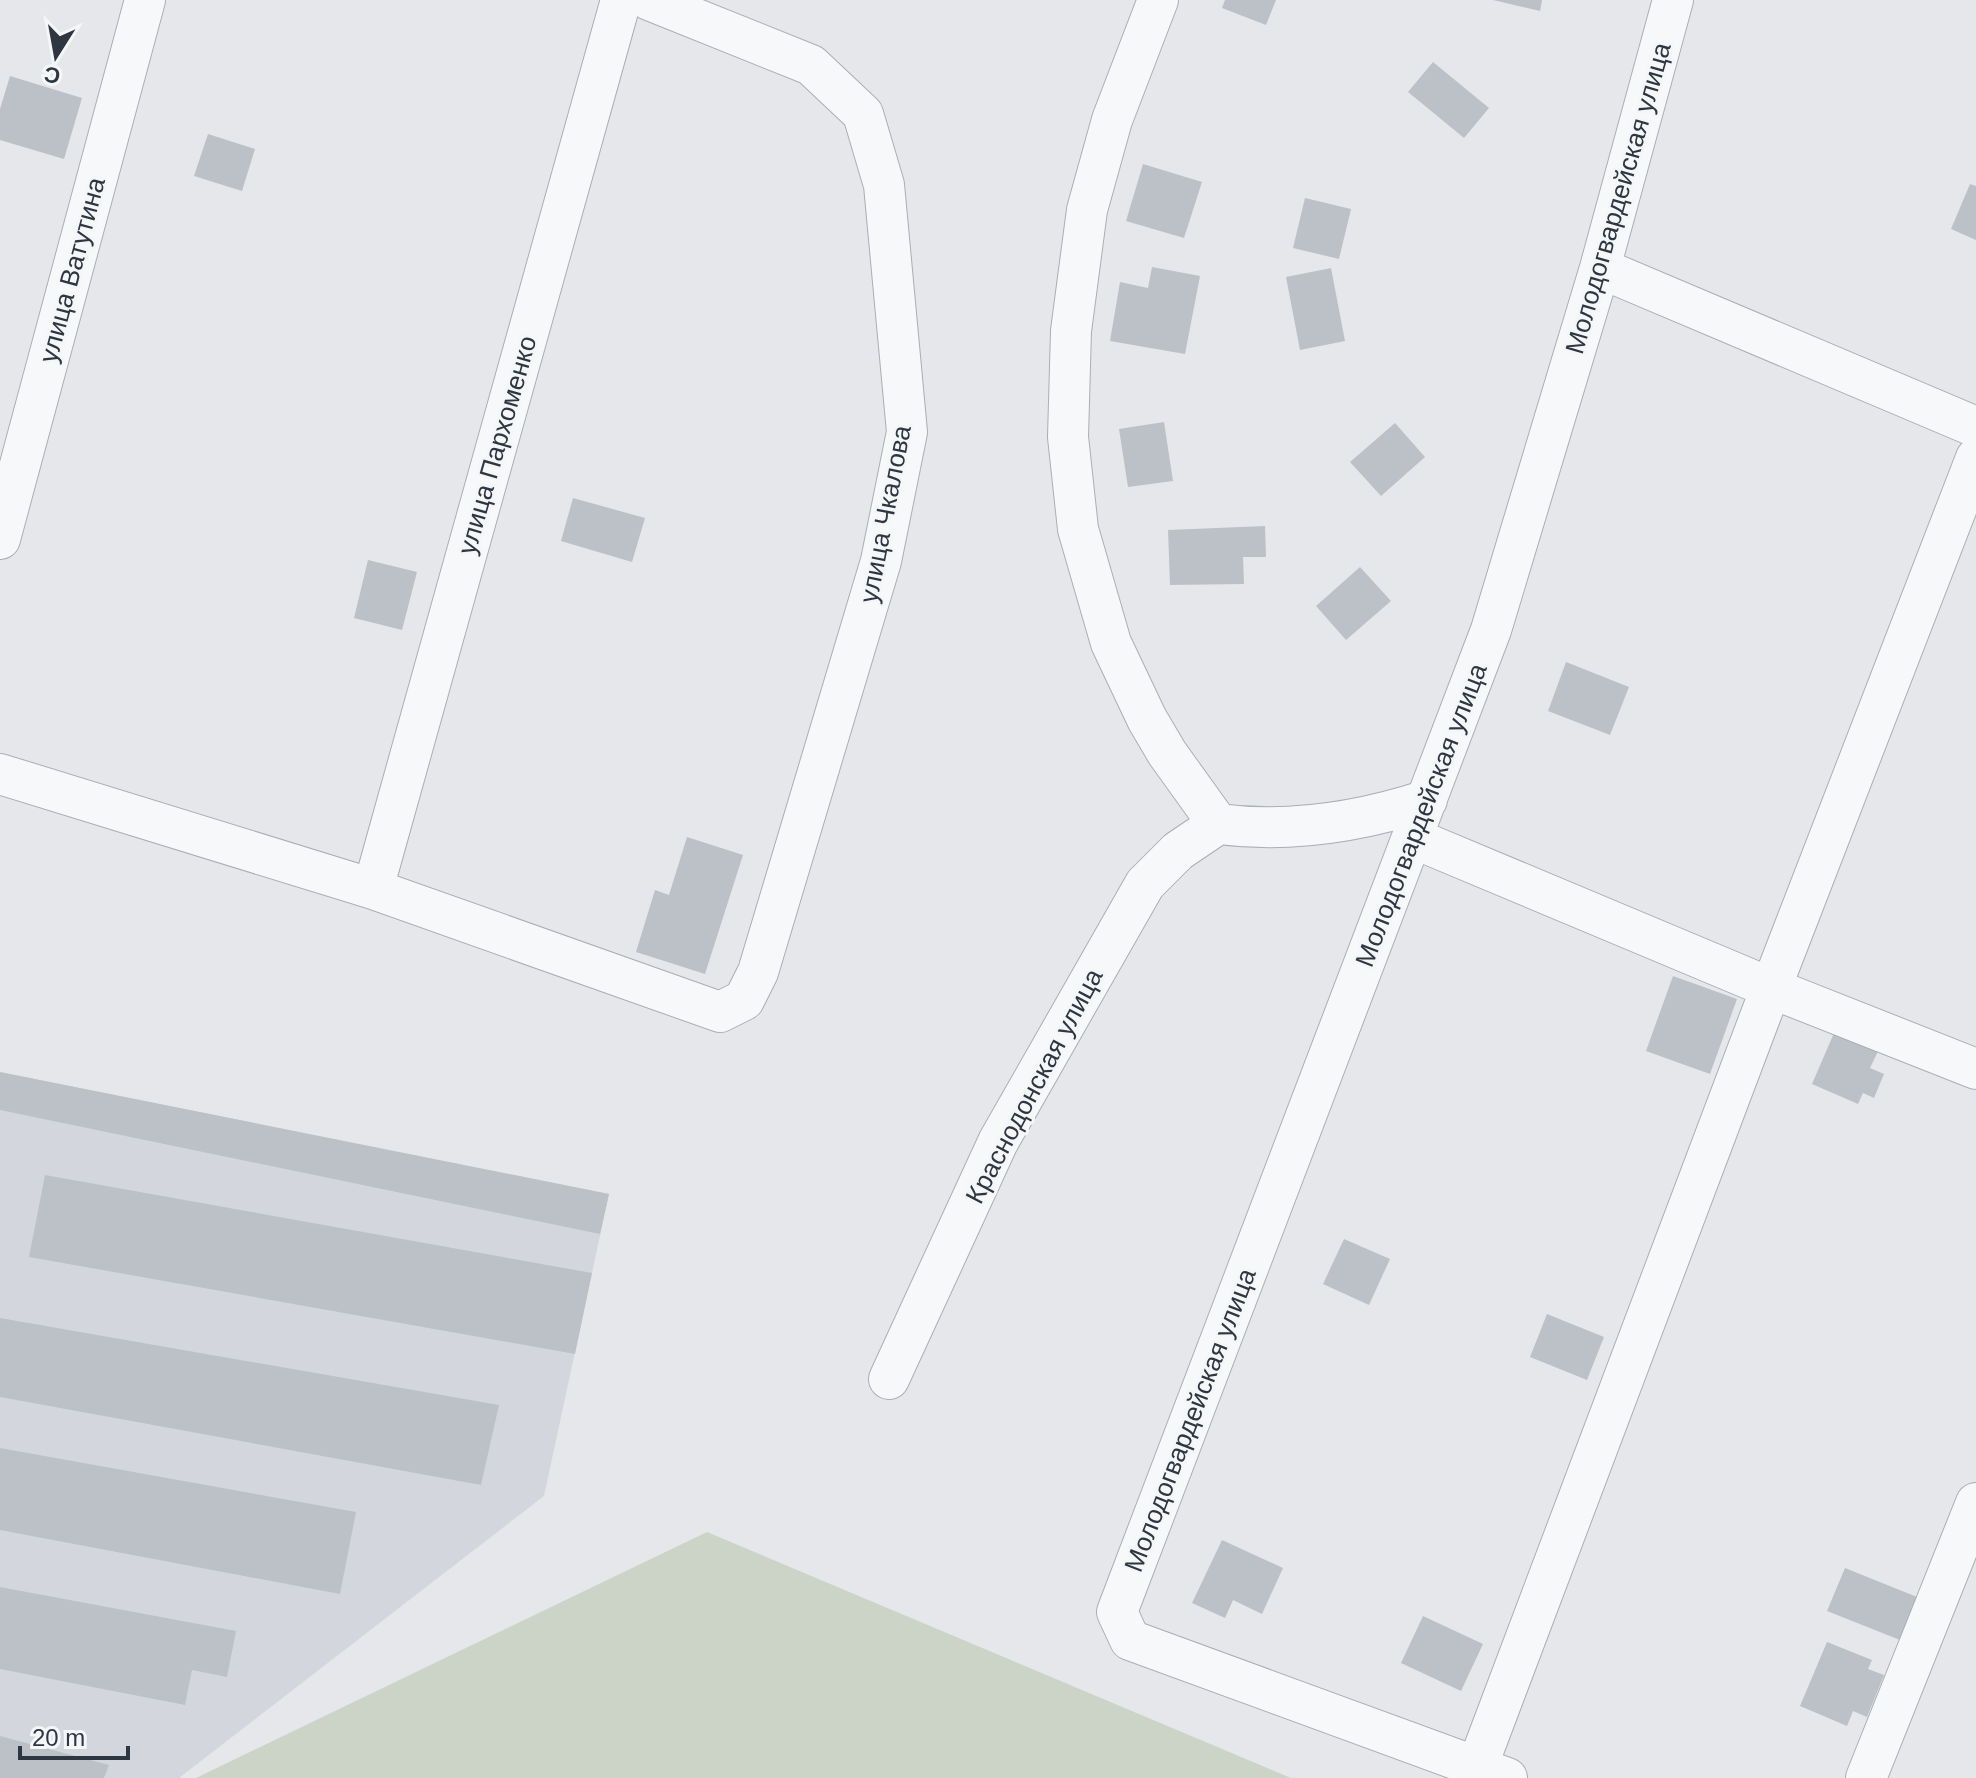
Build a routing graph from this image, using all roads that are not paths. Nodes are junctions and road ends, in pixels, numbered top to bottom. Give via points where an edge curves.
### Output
1 (145, 0) edge
2 (621, 0) edge
3 (649, 0) edge
4 (1158, 0) edge
5 (1673, 0) edge
6 (1600, 268) junction
7 (1976, 427) edge
8 (1976, 458) edge
9 (0, 539) edge
10 (0, 774) edge
11 (1427, 800) junction
12 (1218, 824) junction
13 (1413, 838) junction
14 (373, 889) junction
15 (1771, 988) junction
16 (1976, 1069) edge
17 (889, 1379) dead end
18 (1976, 1503) edge
19 (1492, 1772) edge
20 (1866, 1778) edge

1 - 9 street, улица Ватутина
2 - 14 street, улица Пархоменко
3 - 14 street, улица Чкалова via 811,65 863,114 884,185 907,432 881,561 758,972 744,1000 720,1012
4 - 12 street via 1112,120 1087,210 1070,342 1068,437 1078,529 1111,643 1160,742
5 - 6 street, Молодогвардейская улица
6 - 7 street
6 - 11 street, Молодогвардейская улица via 1491,630
8 - 15 street
10 - 14 street
11 - 12 street via 1322,824
11 - 13 street, Молодогвардейская улица
12 - 17 street, Краснодонская улица via 1178,851 1145,884 998,1142
13 - 15 street
13 - 19 street, Молодогвардейская улица via 1117,1612 1130,1640
15 - 16 street
15 - 19 street
18 - 20 street

